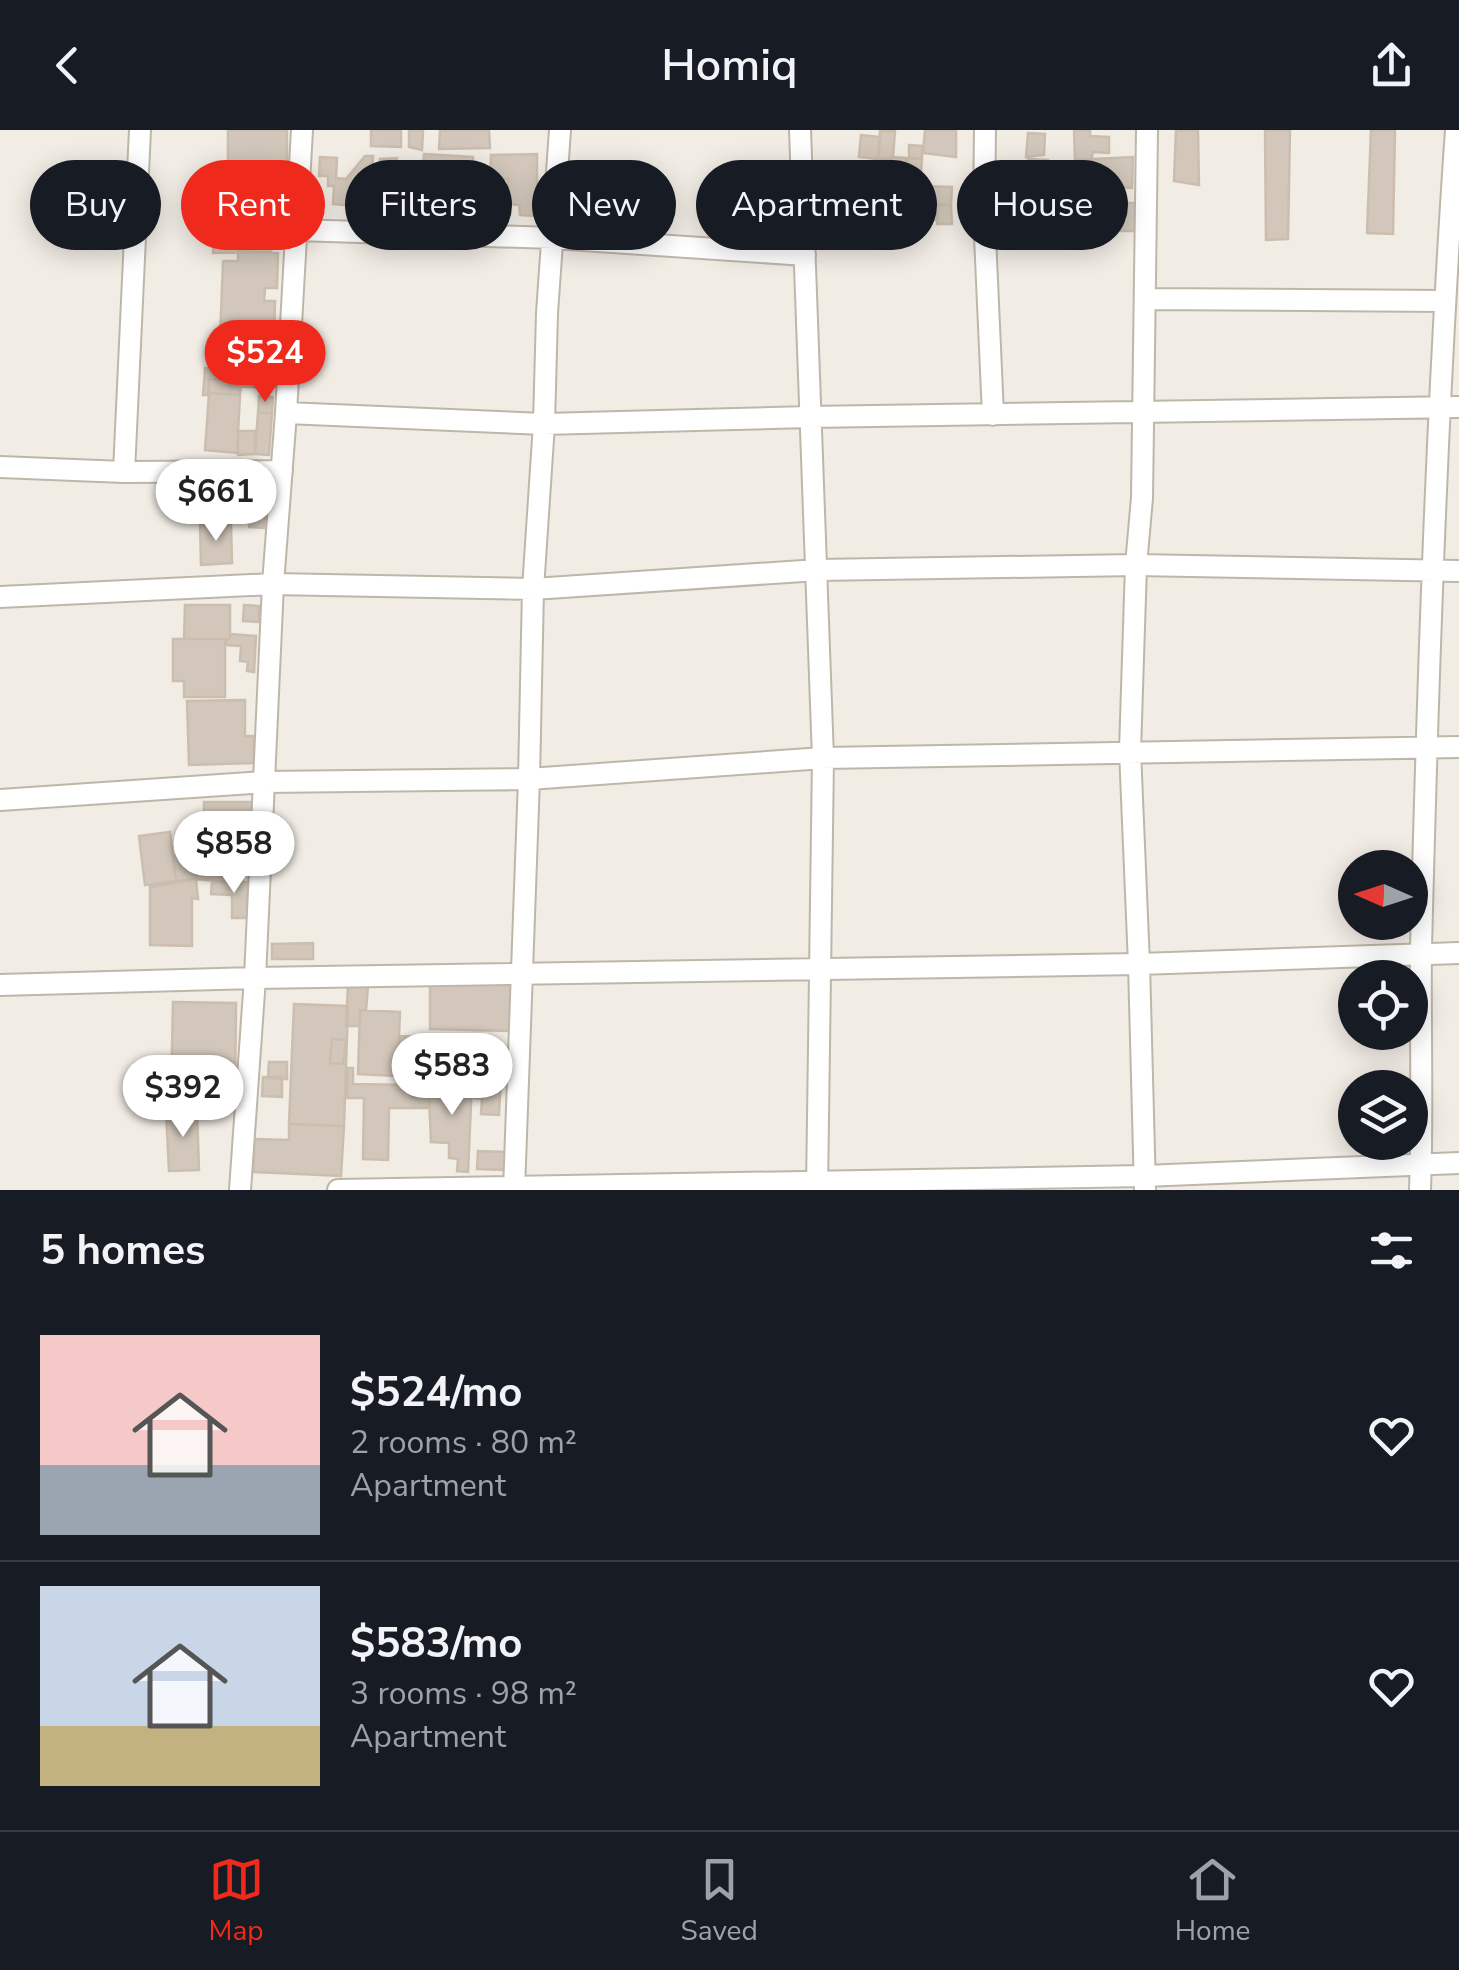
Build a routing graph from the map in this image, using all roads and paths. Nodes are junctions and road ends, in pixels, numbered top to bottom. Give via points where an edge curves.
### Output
1 (140, 130) edge
2 (302, 130) edge
3 (560, 130) edge
4 (800, 130) edge
5 (985, 130) edge
6 (1147, 130) edge
7 (1456, 130) edge
8 (300, 160) edge
9 (558, 160) edge
10 (325, 231) edge
11 (532, 237) edge
12 (676, 246) edge
13 (295, 250) edge
14 (551, 250) edge
15 (804, 254) junction
16 (1146, 299) junction
17 (1444, 301) junction
18 (1449, 407) edge
19 (286, 413) junction
20 (1143, 414) junction
21 (993, 415) junction
22 (809, 417) junction
23 (544, 424) junction
24 (0, 467) edge
25 (282, 471) junction
26 (124, 472) junction
27 (1136, 565) junction
28 (818, 570) junction
29 (1432, 570) junction
30 (1459, 570) edge
31 (274, 584) junction
32 (533, 589) junction
33 (0, 597) edge
34 (1426, 747) junction
35 (1459, 747) edge
36 (1130, 751) junction
37 (823, 758) junction
38 (529, 779) junction
39 (265, 782) junction
40 (0, 800) edge
41 (1459, 953) edge
42 (1421, 954) junction
43 (1139, 964) junction
44 (819, 969) junction
45 (522, 974) junction
46 (255, 978) junction
47 (0, 985) edge
48 (1459, 1163) edge
49 (1420, 1164) junction
50 (1144, 1183) edge
51 (817, 1185) edge
52 (514, 1188) edge
53 (240, 1190) edge
54 (338, 1190) edge
55 (1420, 1190) edge

1 - 26 street
2 - 8 street
3 - 9 street
4 - 15 street
5 - 21 street
6 - 16 street
7 - 17 street
10 - 11 street
12 - 15 street
13 - 19 street
14 - 23 street
15 - 22 street
16 - 17 street
16 - 20 street
17 - 18 street
18 - 20 street
18 - 29 street
19 - 23 street
19 - 25 street
20 - 21 street
20 - 27 street
21 - 22 street
22 - 23 street
22 - 28 street
23 - 32 street
24 - 26 street
25 - 26 street
25 - 31 street
27 - 28 street
27 - 29 street
27 - 36 street
28 - 32 street
28 - 37 street
29 - 30 street
29 - 34 street
31 - 32 street
31 - 33 street
31 - 39 street
32 - 38 street
34 - 35 street
34 - 36 street
34 - 42 street
36 - 37 street
36 - 43 street
37 - 38 street
37 - 44 street
38 - 39 street
38 - 45 street
39 - 40 street
39 - 46 street
41 - 42 street
42 - 43 street
42 - 49 street
43 - 44 street
43 - 50 street
44 - 45 street
44 - 51 street
45 - 46 street
45 - 52 street
46 - 47 street
46 - 53 street
48 - 49 street
49 - 50 street
49 - 55 street
50 - 51 street
51 - 52 street
52 - 54 street

